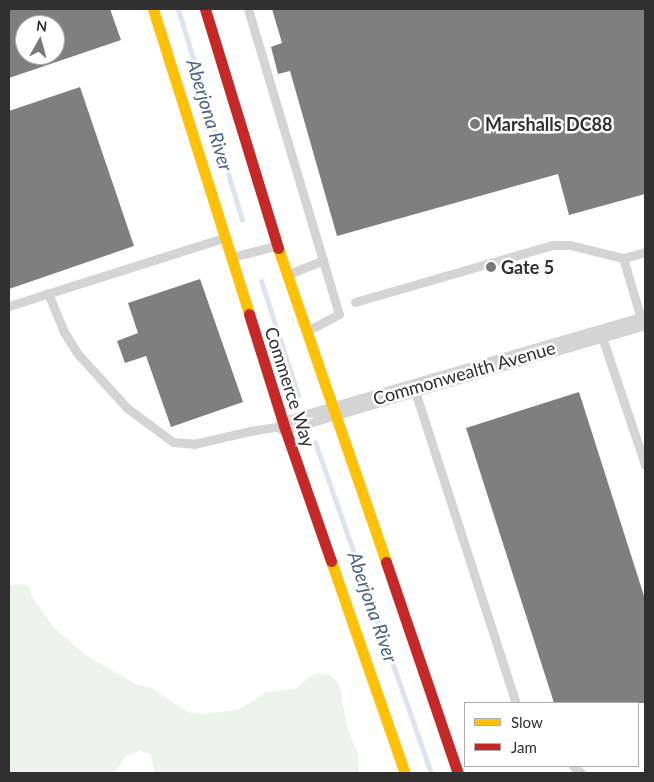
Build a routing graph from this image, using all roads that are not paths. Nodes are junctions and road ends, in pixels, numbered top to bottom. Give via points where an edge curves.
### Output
1 (153, 9) edge
2 (205, 9) edge
3 (248, 9) edge
4 (223, 238) junction
5 (278, 245) junction
6 (645, 252) edge
7 (230, 258) junction
8 (623, 258) junction
9 (324, 260) junction
10 (288, 274) junction
11 (48, 294) junction
12 (355, 302) dead end
13 (9, 306) edge
14 (643, 322) edge
15 (307, 331) junction
16 (601, 334) junction
17 (414, 388) junction
18 (334, 410) junction
19 (284, 426) junction
20 (645, 465) edge
21 (516, 702) edge
22 (406, 773) edge
23 (458, 773) edge

1 - 4 street, Commerce Way
2 - 5 street, Commerce Way
3 - 9 lane
4 - 7 street, Commerce Way
4 - 11 lane
5 - 7 lane
5 - 10 street, Commerce Way
6 - 8 lane
7 - 19 street, Commerce Way
8 - 12 lane via 553,245
8 - 14 lane
9 - 10 lane
9 - 15 lane via 340,314
10 - 15 street, Commerce Way
11 - 13 lane
11 - 19 lane via 77,353 127,408 173,442 194,444
14 - 16 street, Commonwealth Avenue
15 - 18 street, Commerce Way
16 - 17 street, Commonwealth Avenue
16 - 20 lane
17 - 18 street, Commonwealth Avenue
17 - 21 lane
18 - 19 street, Commonwealth Avenue
18 - 23 street, Commerce Way
19 - 22 street, Commerce Way

